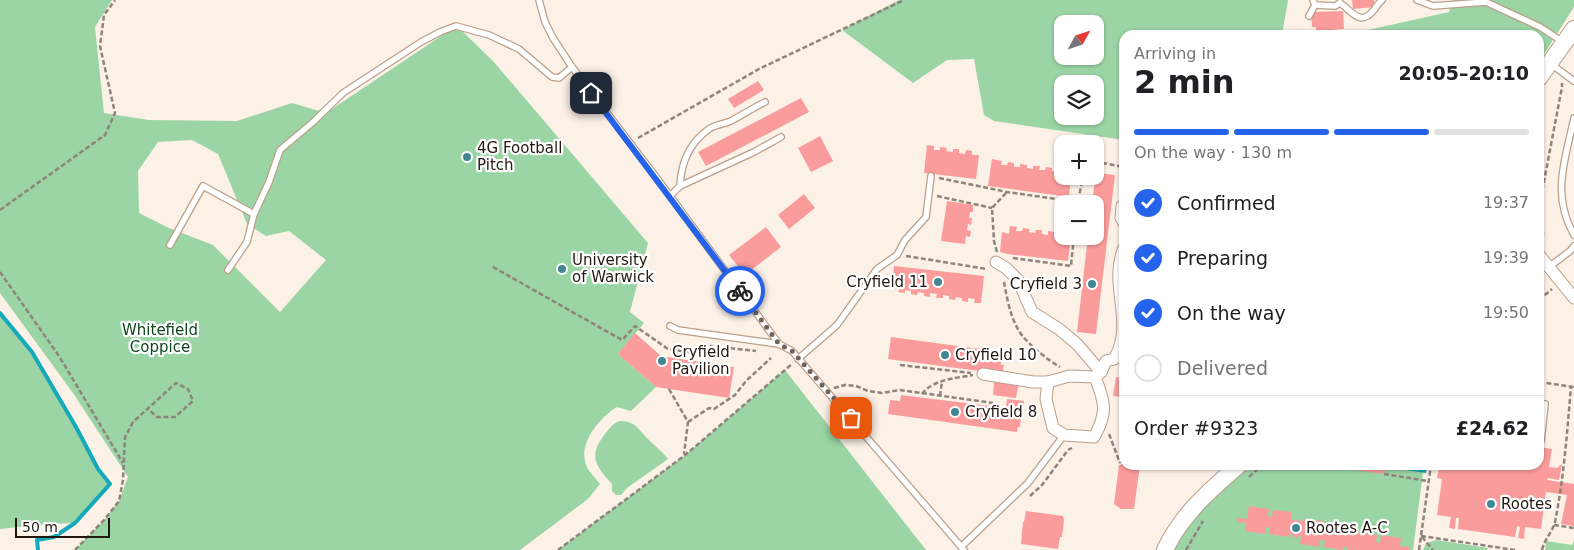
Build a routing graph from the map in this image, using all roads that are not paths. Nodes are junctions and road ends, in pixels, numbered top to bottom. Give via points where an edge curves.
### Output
1 (539, 0) edge
2 (1382, 0) edge
3 (1417, 0) edge
4 (1314, 2) edge
5 (1340, 2) edge
6 (1309, 16) dead end
7 (1574, 29) edge
8 (1564, 43) junction
9 (1550, 62) junction
10 (572, 67) junction
11 (1544, 71) edge
12 (1574, 82) edge
13 (765, 102) dead end
14 (1574, 118) edge
15 (781, 136) dead end
16 (930, 176) road end
17 (680, 186) junction
18 (670, 196) junction
19 (254, 214) junction
20 (1574, 235) edge
21 (170, 245) dead end
22 (1574, 246) edge
23 (1544, 261) edge
24 (996, 263) road end
25 (1549, 267) junction
26 (228, 270) dead end
27 (1574, 298) edge
28 (670, 326) dead end
29 (779, 344) junction
30 (1119, 352) edge
31 (798, 359) junction
32 (982, 374) dead end
33 (1098, 374) junction
34 (1048, 382) junction
35 (1064, 435) junction
36 (1232, 470) edge
37 (963, 548) edge
38 (1165, 550) edge

1 - 10 lane via 545,22
2 - 5 lane via 1362,18 1351,14
3 - 8 lane via 1433,6 1486,2 1540,27
4 - 5 lane via 1335,6
4 - 6 lane
7 - 8 street
8 - 9 street
9 - 11 street
9 - 12 lane
10 - 18 lane
10 - 19 lane via 559,78 552,77 519,49 489,35 456,26 440,32 342,94 280,150
13 - 17 lane via 710,128 696,140 685,157
14 - 20 lane via 1560,196
15 - 17 lane
16 - 31 lane via 926,217 905,240 897,255 878,269 837,325
17 - 18 lane
18 - 29 lane
19 - 21 lane via 203,186
19 - 26 lane via 247,242
22 - 25 lane
23 - 25 street
24 - 33 street via 1018,280 1032,312 1077,344
25 - 27 street
28 - 29 lane via 678,330
29 - 31 lane via 792,351
30 - 33 street via 1114,359 1106,361
31 - 37 lane
32 - 34 street
33 - 34 street via 1069,376
33 - 35 street via 1104,414 1094,437
34 - 35 street via 1046,398 1054,428
35 - 37 lane via 1028,483
36 - 38 street via 1191,511

